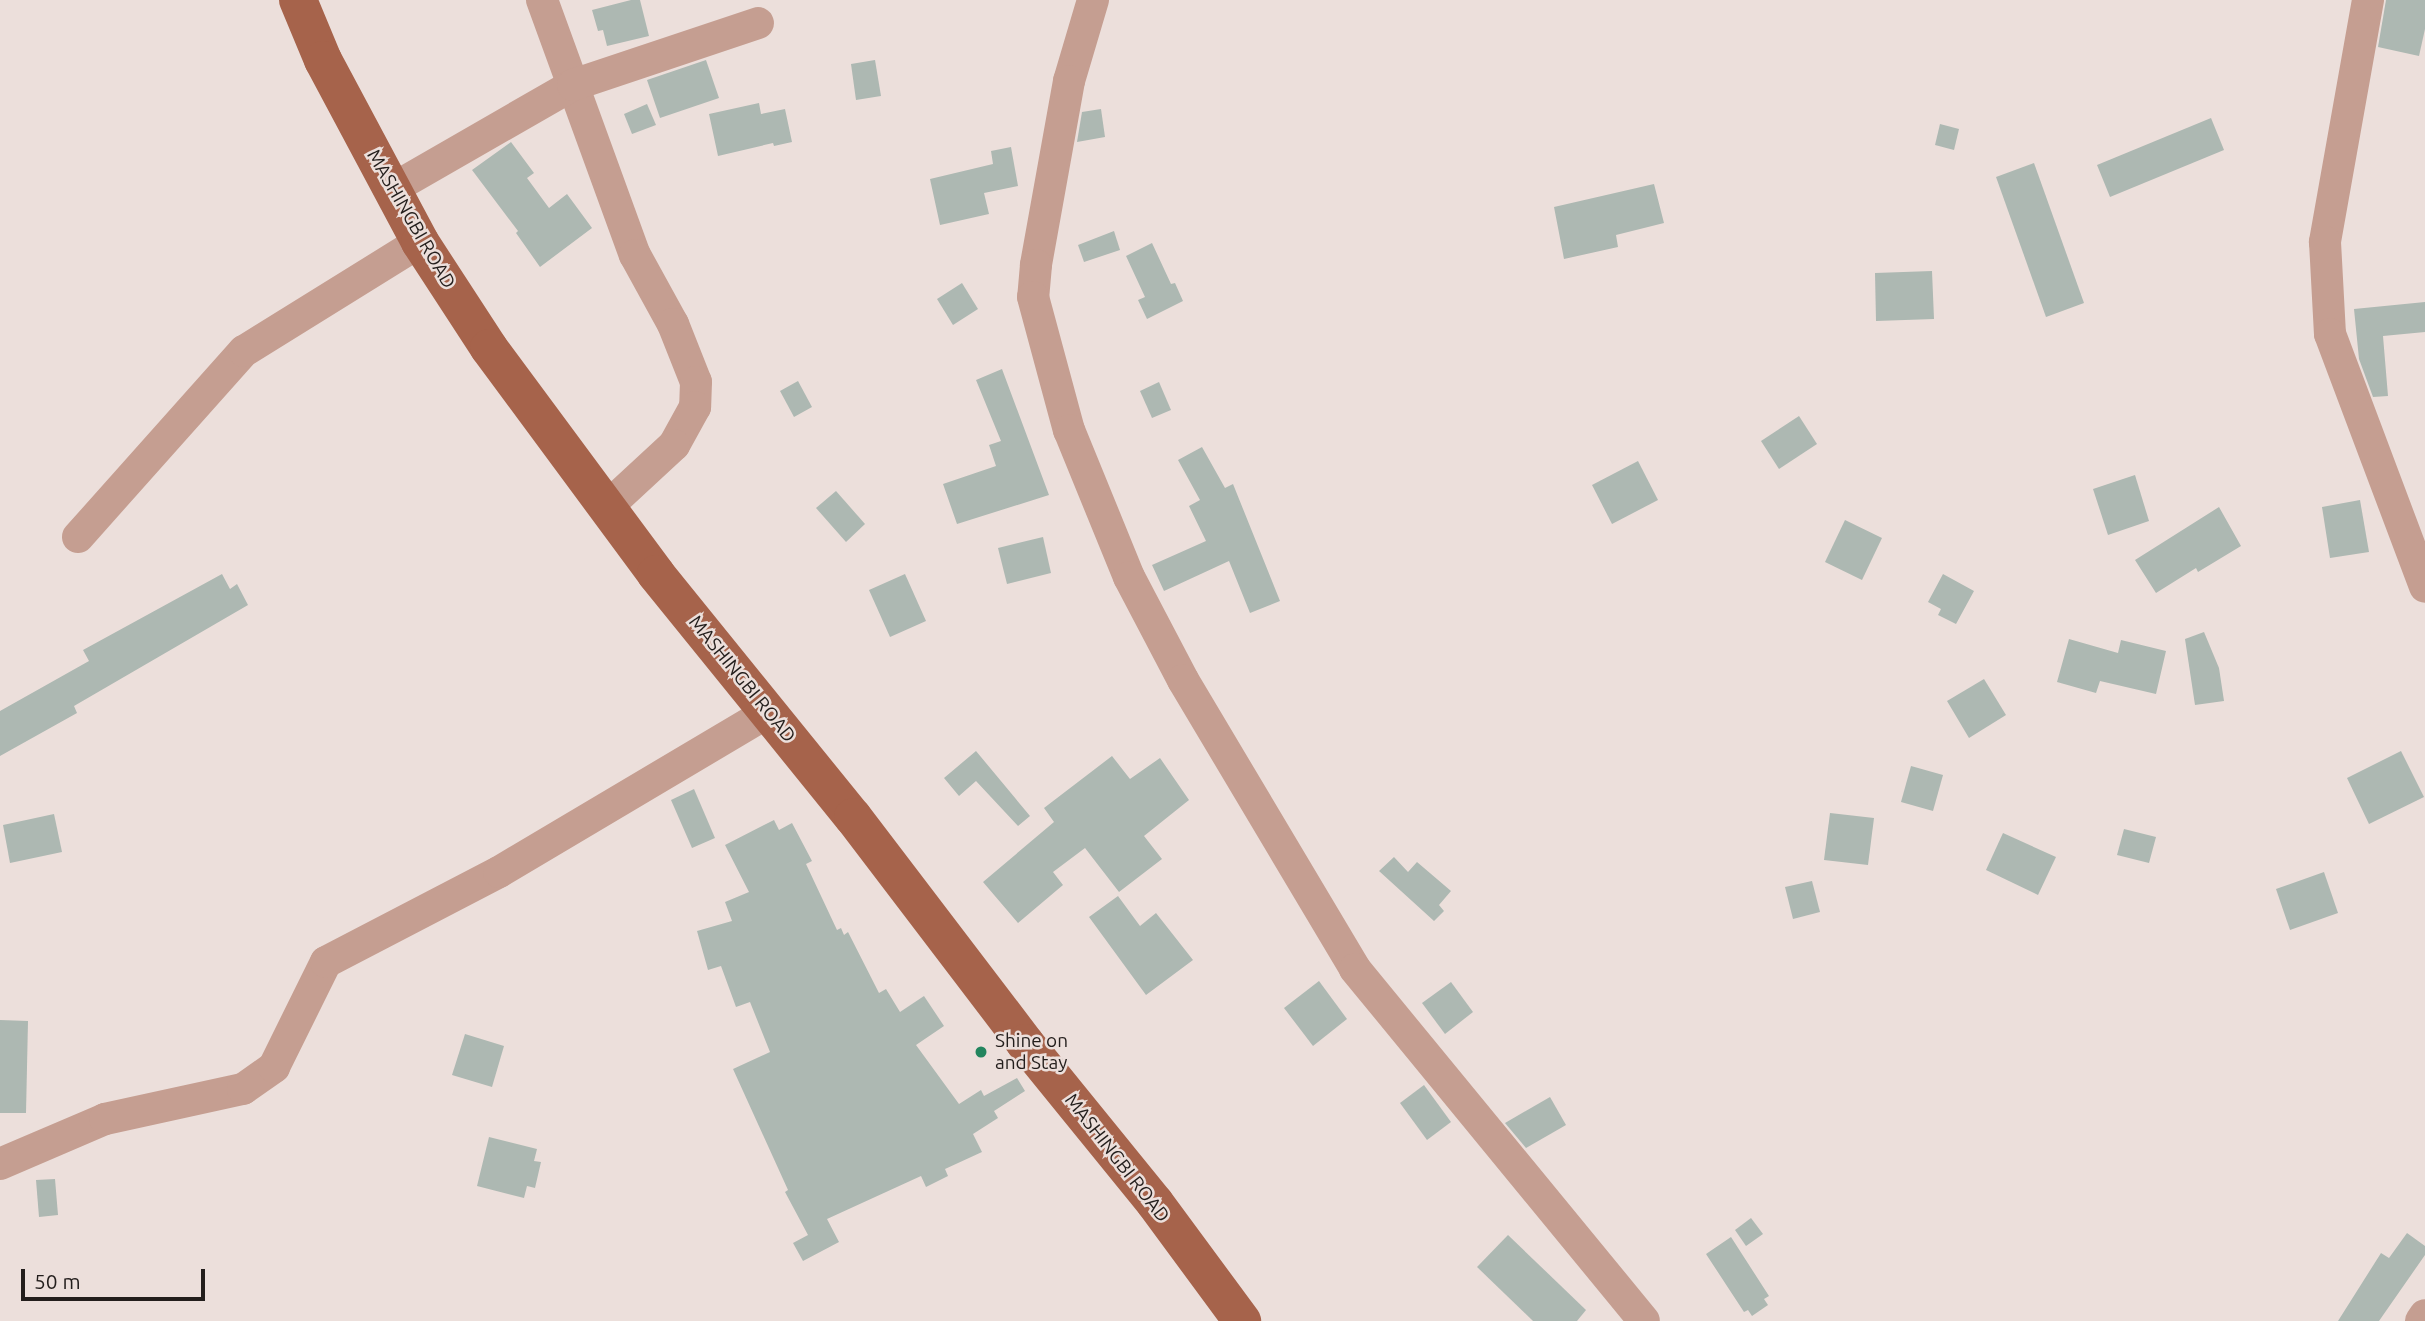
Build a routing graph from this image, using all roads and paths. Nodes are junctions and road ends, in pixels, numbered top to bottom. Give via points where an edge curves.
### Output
1 (298, 0) edge
2 (542, 0) edge
3 (1093, 0) edge
4 (2368, 0) edge
5 (758, 23) dead end
6 (573, 85) junction
7 (391, 190) junction
8 (420, 242) junction
9 (607, 507) junction
10 (78, 537) dead end
11 (2425, 587) edge
12 (769, 712) junction
13 (0, 1164) edge
14 (2425, 1315) edge
15 (1242, 1321) edge
16 (1644, 1321) edge
17 (2421, 1321) edge

1 - 7 main road, MASHINGBI ROAD via 323,60
2 - 6 street
3 - 16 street via 1069,80 1032,297 1069,430 1129,577 1183,680 1355,969
4 - 11 street via 2325,242 2330,334
5 - 6 street
6 - 7 street
6 - 9 street via 635,256 673,324 696,382 695,407 674,445
7 - 8 main road, MASHINGBI ROAD
8 - 9 main road, MASHINGBI ROAD via 489,348
8 - 10 street via 244,352
9 - 12 main road, MASHINGBI ROAD
12 - 13 street via 499,872 326,962 274,1068 243,1089 105,1119
12 - 15 main road, MASHINGBI ROAD via 1155,1203
14 - 17 street

